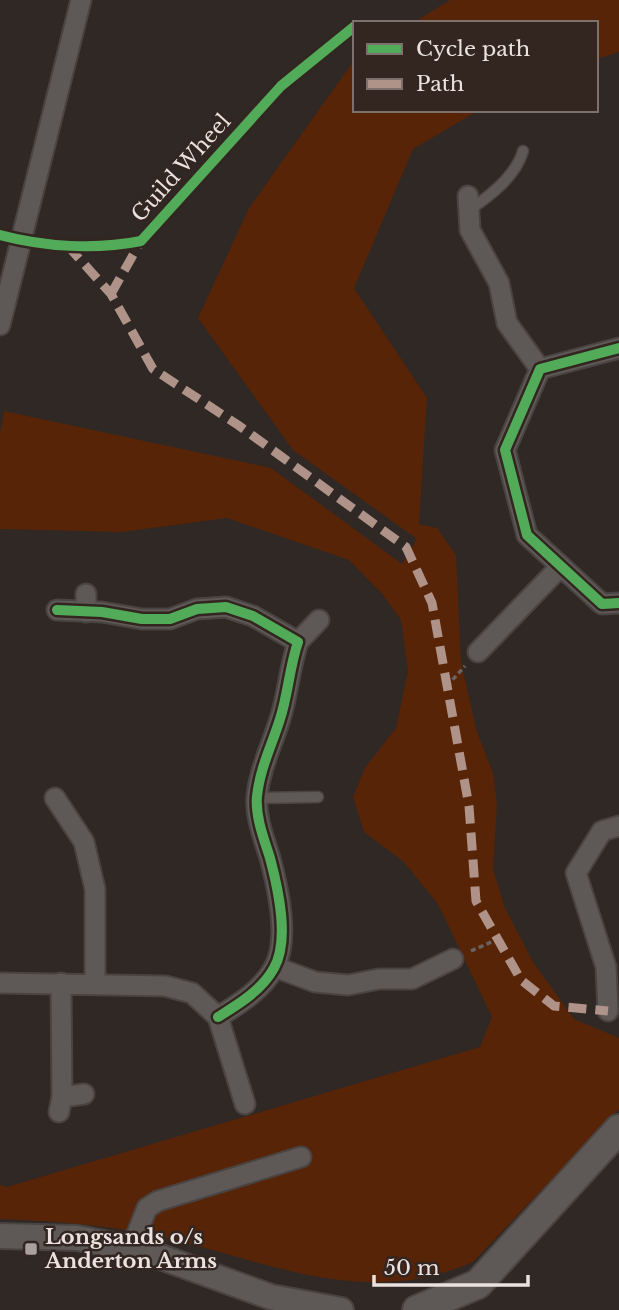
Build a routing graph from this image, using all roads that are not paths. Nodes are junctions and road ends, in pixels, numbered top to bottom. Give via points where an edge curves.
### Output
1 (81, 0) edge
2 (523, 151) dead end
3 (468, 203) joint
4 (0, 325) edge
5 (619, 348) edge
6 (540, 369) junction
7 (561, 566) junction
8 (619, 603) edge
9 (57, 610) dead end
10 (319, 620) dead end
11 (298, 642) junction
12 (478, 652) road end
13 (318, 797) dead end
14 (55, 798) dead end
15 (257, 798) junction
16 (619, 826) edge
17 (453, 959) road end
18 (275, 967) junction
19 (0, 983) edge
20 (61, 983) junction
21 (95, 984) junction
22 (608, 1011) dead end
23 (218, 1017) junction
24 (84, 1094) dead end
25 (245, 1104) dead end
26 (619, 1129) edge
27 (302, 1157) dead end
28 (0, 1236) edge
29 (131, 1249) junction
30 (478, 1284) junction
31 (278, 1304) edge
32 (341, 1310) edge
33 (418, 1310) edge
34 (469, 1310) edge

1 - 4 street
2 - 3 lane via 495,191
3 - 6 street via 470,230 499,283 506,323
5 - 6 street
6 - 7 street via 505,450 527,535
7 - 8 street via 602,604
7 - 12 street
9 - 11 street via 86,603 142,619 170,619 197,609 226,607 253,616
10 - 11 street
11 - 15 street
13 - 15 lane
14 - 21 street via 83,842 95,889
15 - 18 street via 278,885 282,931
16 - 22 street via 602,831 576,873 606,967
17 - 18 street via 412,979 348,985 315,982
18 - 23 street via 251,996
19 - 20 street
20 - 21 street
20 - 24 street via 61,1105
21 - 23 street via 165,986 192,993
23 - 25 street
26 - 30 main road
27 - 29 street via 158,1201 147,1208
28 - 29 street via 77,1238
29 - 31 street
30 - 33 main road
30 - 34 main road
31 - 32 street

